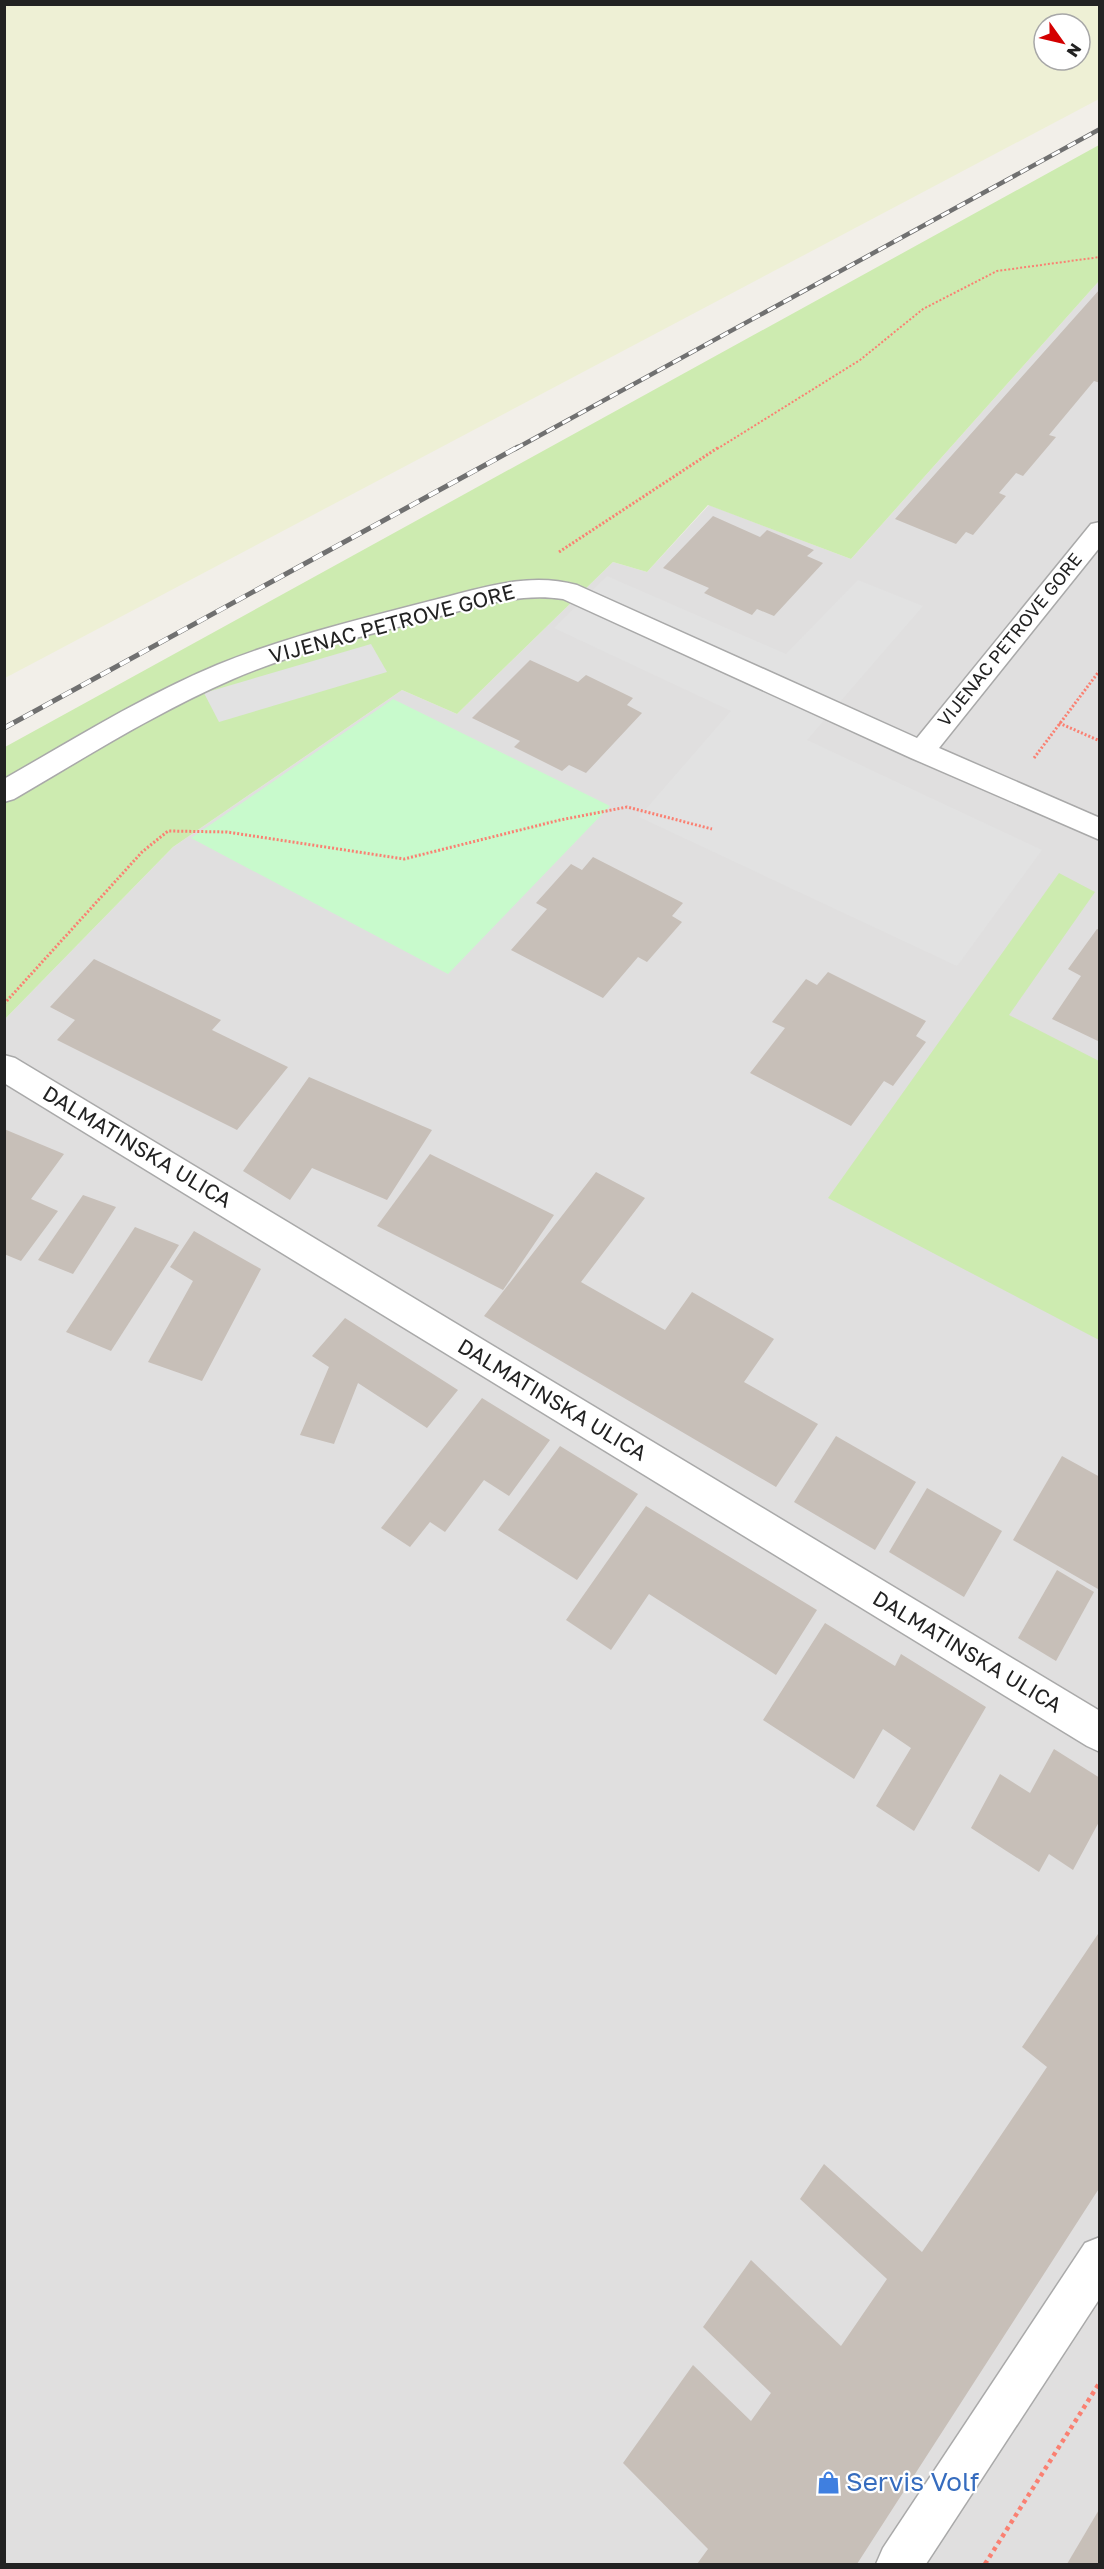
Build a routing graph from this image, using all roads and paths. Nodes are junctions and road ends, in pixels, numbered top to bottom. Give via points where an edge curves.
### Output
1 (1100, 257) edge
2 (1100, 530) edge
3 (526, 588) junction
4 (1100, 670) edge
5 (1059, 723) junction
6 (1100, 741) edge
7 (921, 751) junction
8 (1011, 790) junction
9 (4, 792) edge
10 (711, 830) dead end
11 (1100, 830) edge
12 (4, 1004) edge
13 (4, 1067) edge
14 (1100, 1733) edge
15 (1100, 2258) edge
16 (1100, 2382) edge
17 (899, 2565) edge
18 (985, 2565) edge

1 - 3 path via 997,271 923,309 860,360 564,546
2 - 7 street, VIJENAC PETROVE GORE
3 - 7 street, VIJENAC PETROVE GORE via 568,591
3 - 9 street, VIJENAC PETROVE GORE via 382,622 257,660 170,699
4 - 5 path
5 - 6 path
5 - 8 path
7 - 8 street, VIJENAC PETROVE GORE
8 - 11 street, VIJENAC PETROVE GORE
10 - 12 path via 627,807 404,859 227,832 168,831 142,852
13 - 14 street, DALMATINSKA ULICA
15 - 17 street
16 - 18 path

